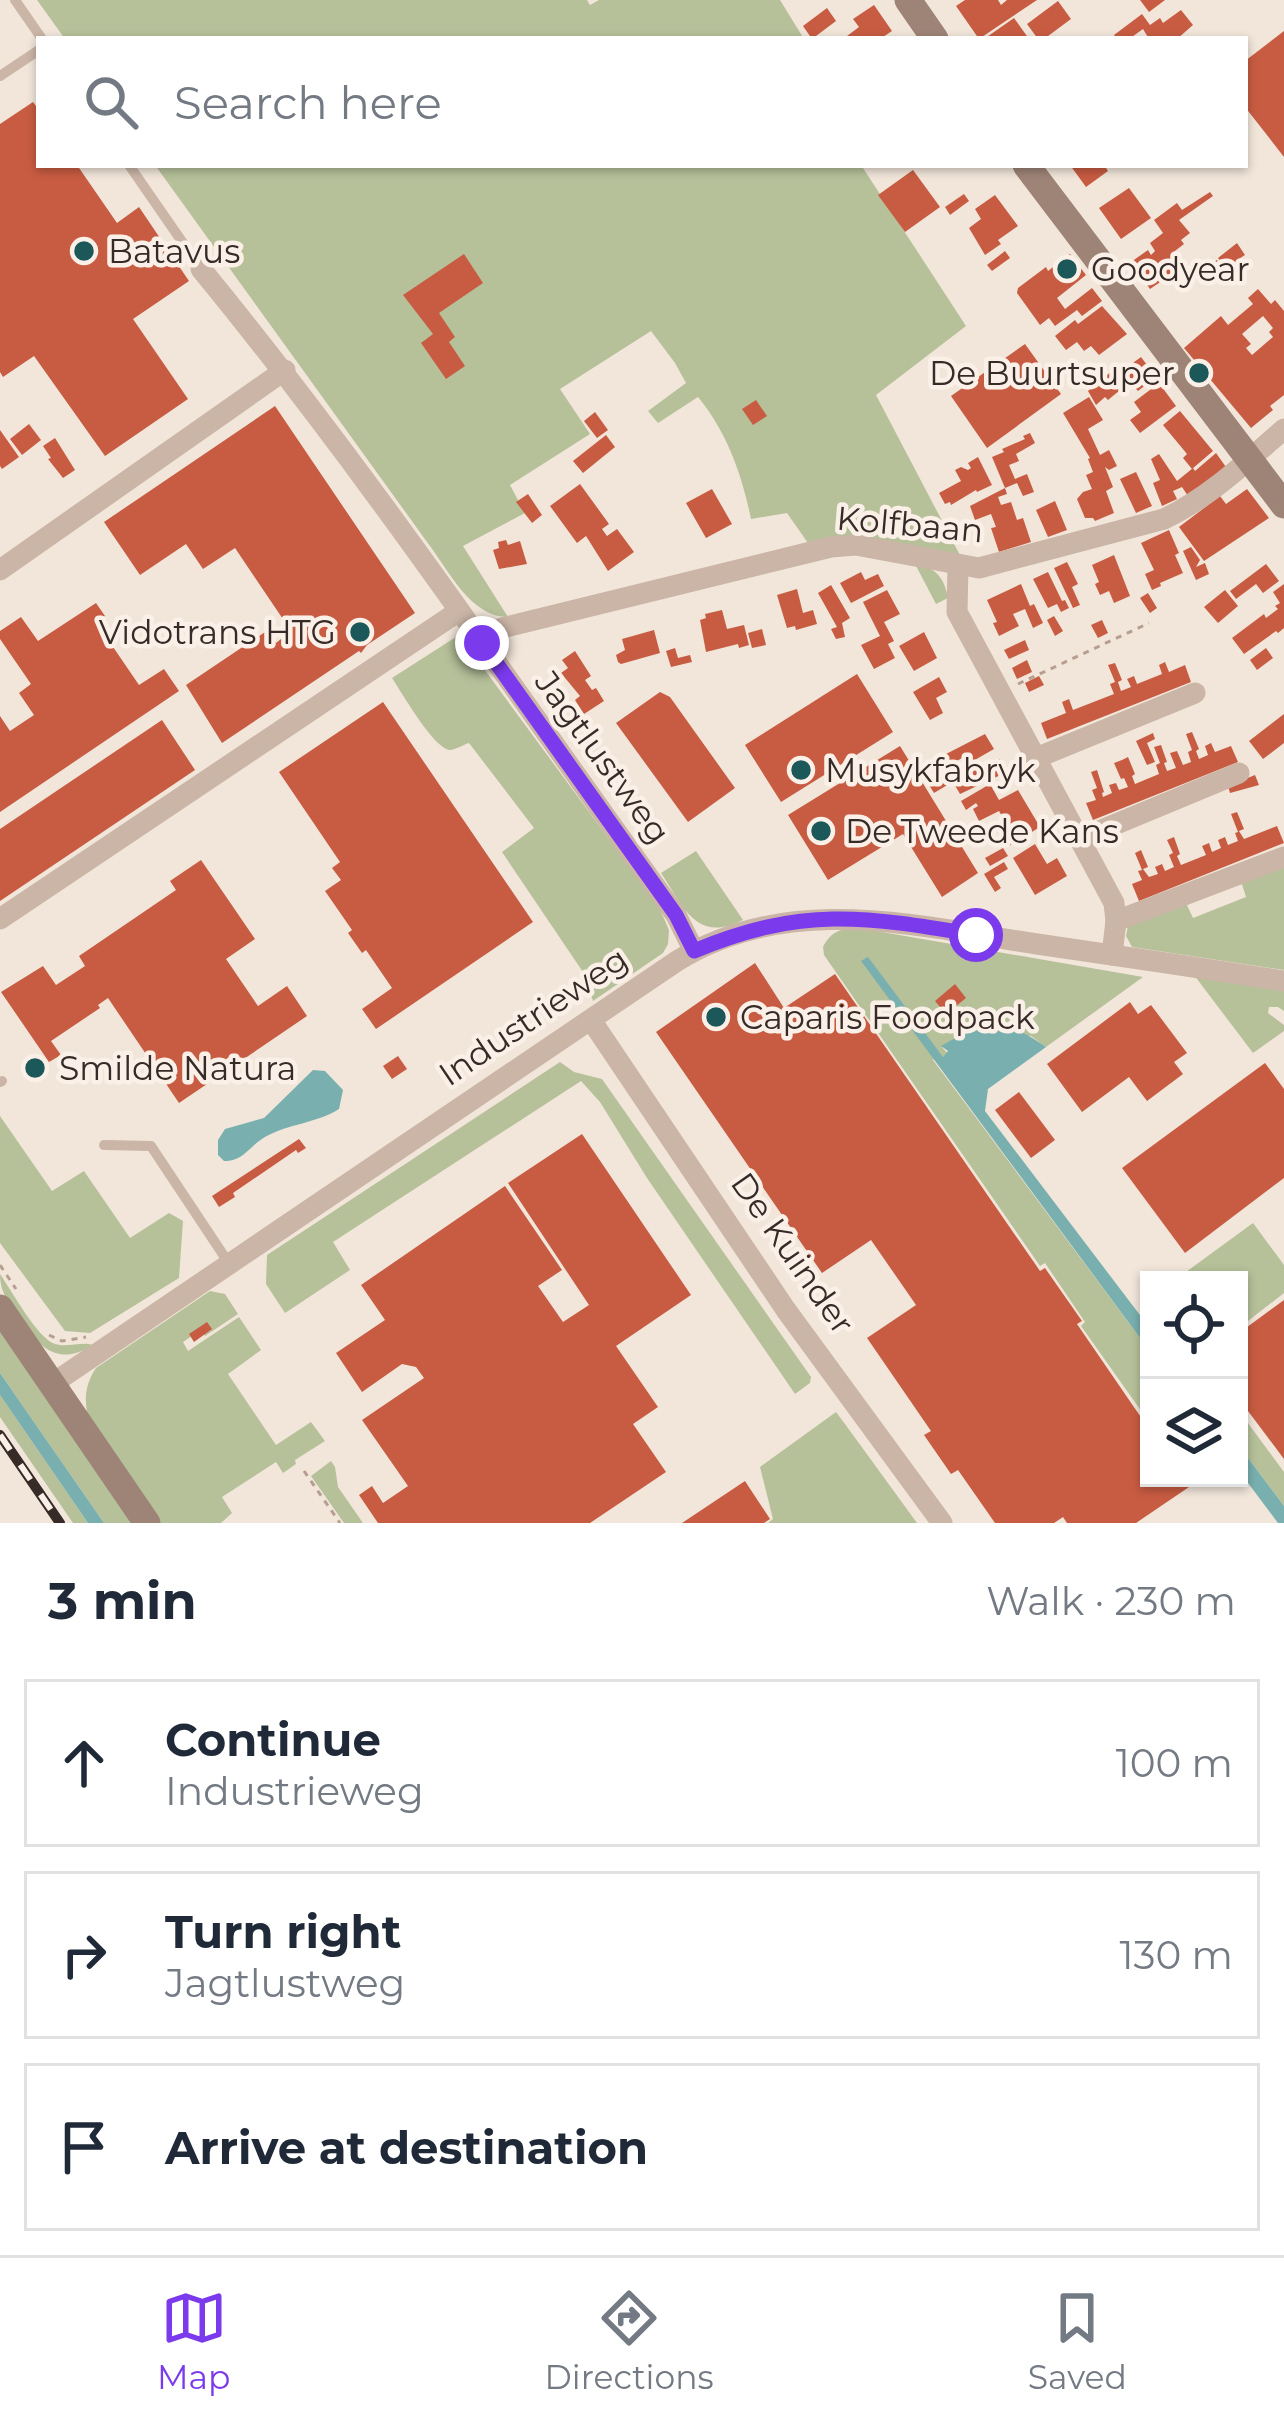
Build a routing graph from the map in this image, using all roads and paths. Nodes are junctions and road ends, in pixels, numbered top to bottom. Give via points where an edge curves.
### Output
1 (15, 0) edge
2 (908, 0) edge
3 (40, 36) edge
4 (933, 36) edge
5 (36, 52) edge
6 (0, 76) edge
7 (131, 168) edge
8 (1028, 168) edge
9 (202, 269) joint
10 (285, 370) junction
11 (1284, 428) edge
12 (1249, 459) junction
13 (1284, 506) edge
14 (958, 566) junction
15 (0, 570) edge
16 (459, 611) junction
17 (1149, 623) dead end
18 (482, 643) junction
19 (1000, 692) junction
20 (1195, 693) dead end
21 (1036, 758) junction
22 (1239, 773) dead end
23 (1080, 839) junction
24 (1284, 856) edge
25 (0, 919) edge
26 (1116, 921) junction
27 (694, 951) junction
28 (1112, 955) junction
29 (1284, 981) edge
30 (591, 1020) junction
31 (104, 1145) dead end
32 (0, 1265) edge
33 (230, 1265) junction
34 (10, 1301) edge
35 (46, 1331) dead end
36 (94, 1340) dead end
37 (52, 1384) junction
38 (304, 1471) dead end
39 (147, 1523) edge
40 (340, 1523) edge
41 (942, 1523) edge

1 - 3 lane
2 - 4 street
5 - 6 lane
7 - 9 lane
8 - 12 street
9 - 10 street, Jagtlustweg
10 - 15 street
10 - 16 street, Jagtlustweg
11 - 12 street, Kolfbaan
12 - 13 street
12 - 14 street, Kolfbaan via 1164,519 980,568
14 - 18 street, Kolfbaan via 831,547 502,628
14 - 19 street via 956,612
16 - 18 street, Jagtlustweg
16 - 25 street
17 - 19 path
18 - 27 street, Jagtlustweg
19 - 21 street
20 - 21 street
21 - 23 street
22 - 23 street
23 - 26 street
24 - 26 street
26 - 28 street
27 - 28 street, Industrieweg via 763,927 842,917
27 - 30 street, Industrieweg
28 - 29 street, Industrieweg
30 - 33 street, Industrieweg
30 - 41 street, De Kuinder
31 - 33 lane via 151,1146
32 - 34 path
33 - 37 street, Industrieweg
34 - 37 street
35 - 36 path via 62,1341
37 - 39 street
38 - 40 path

